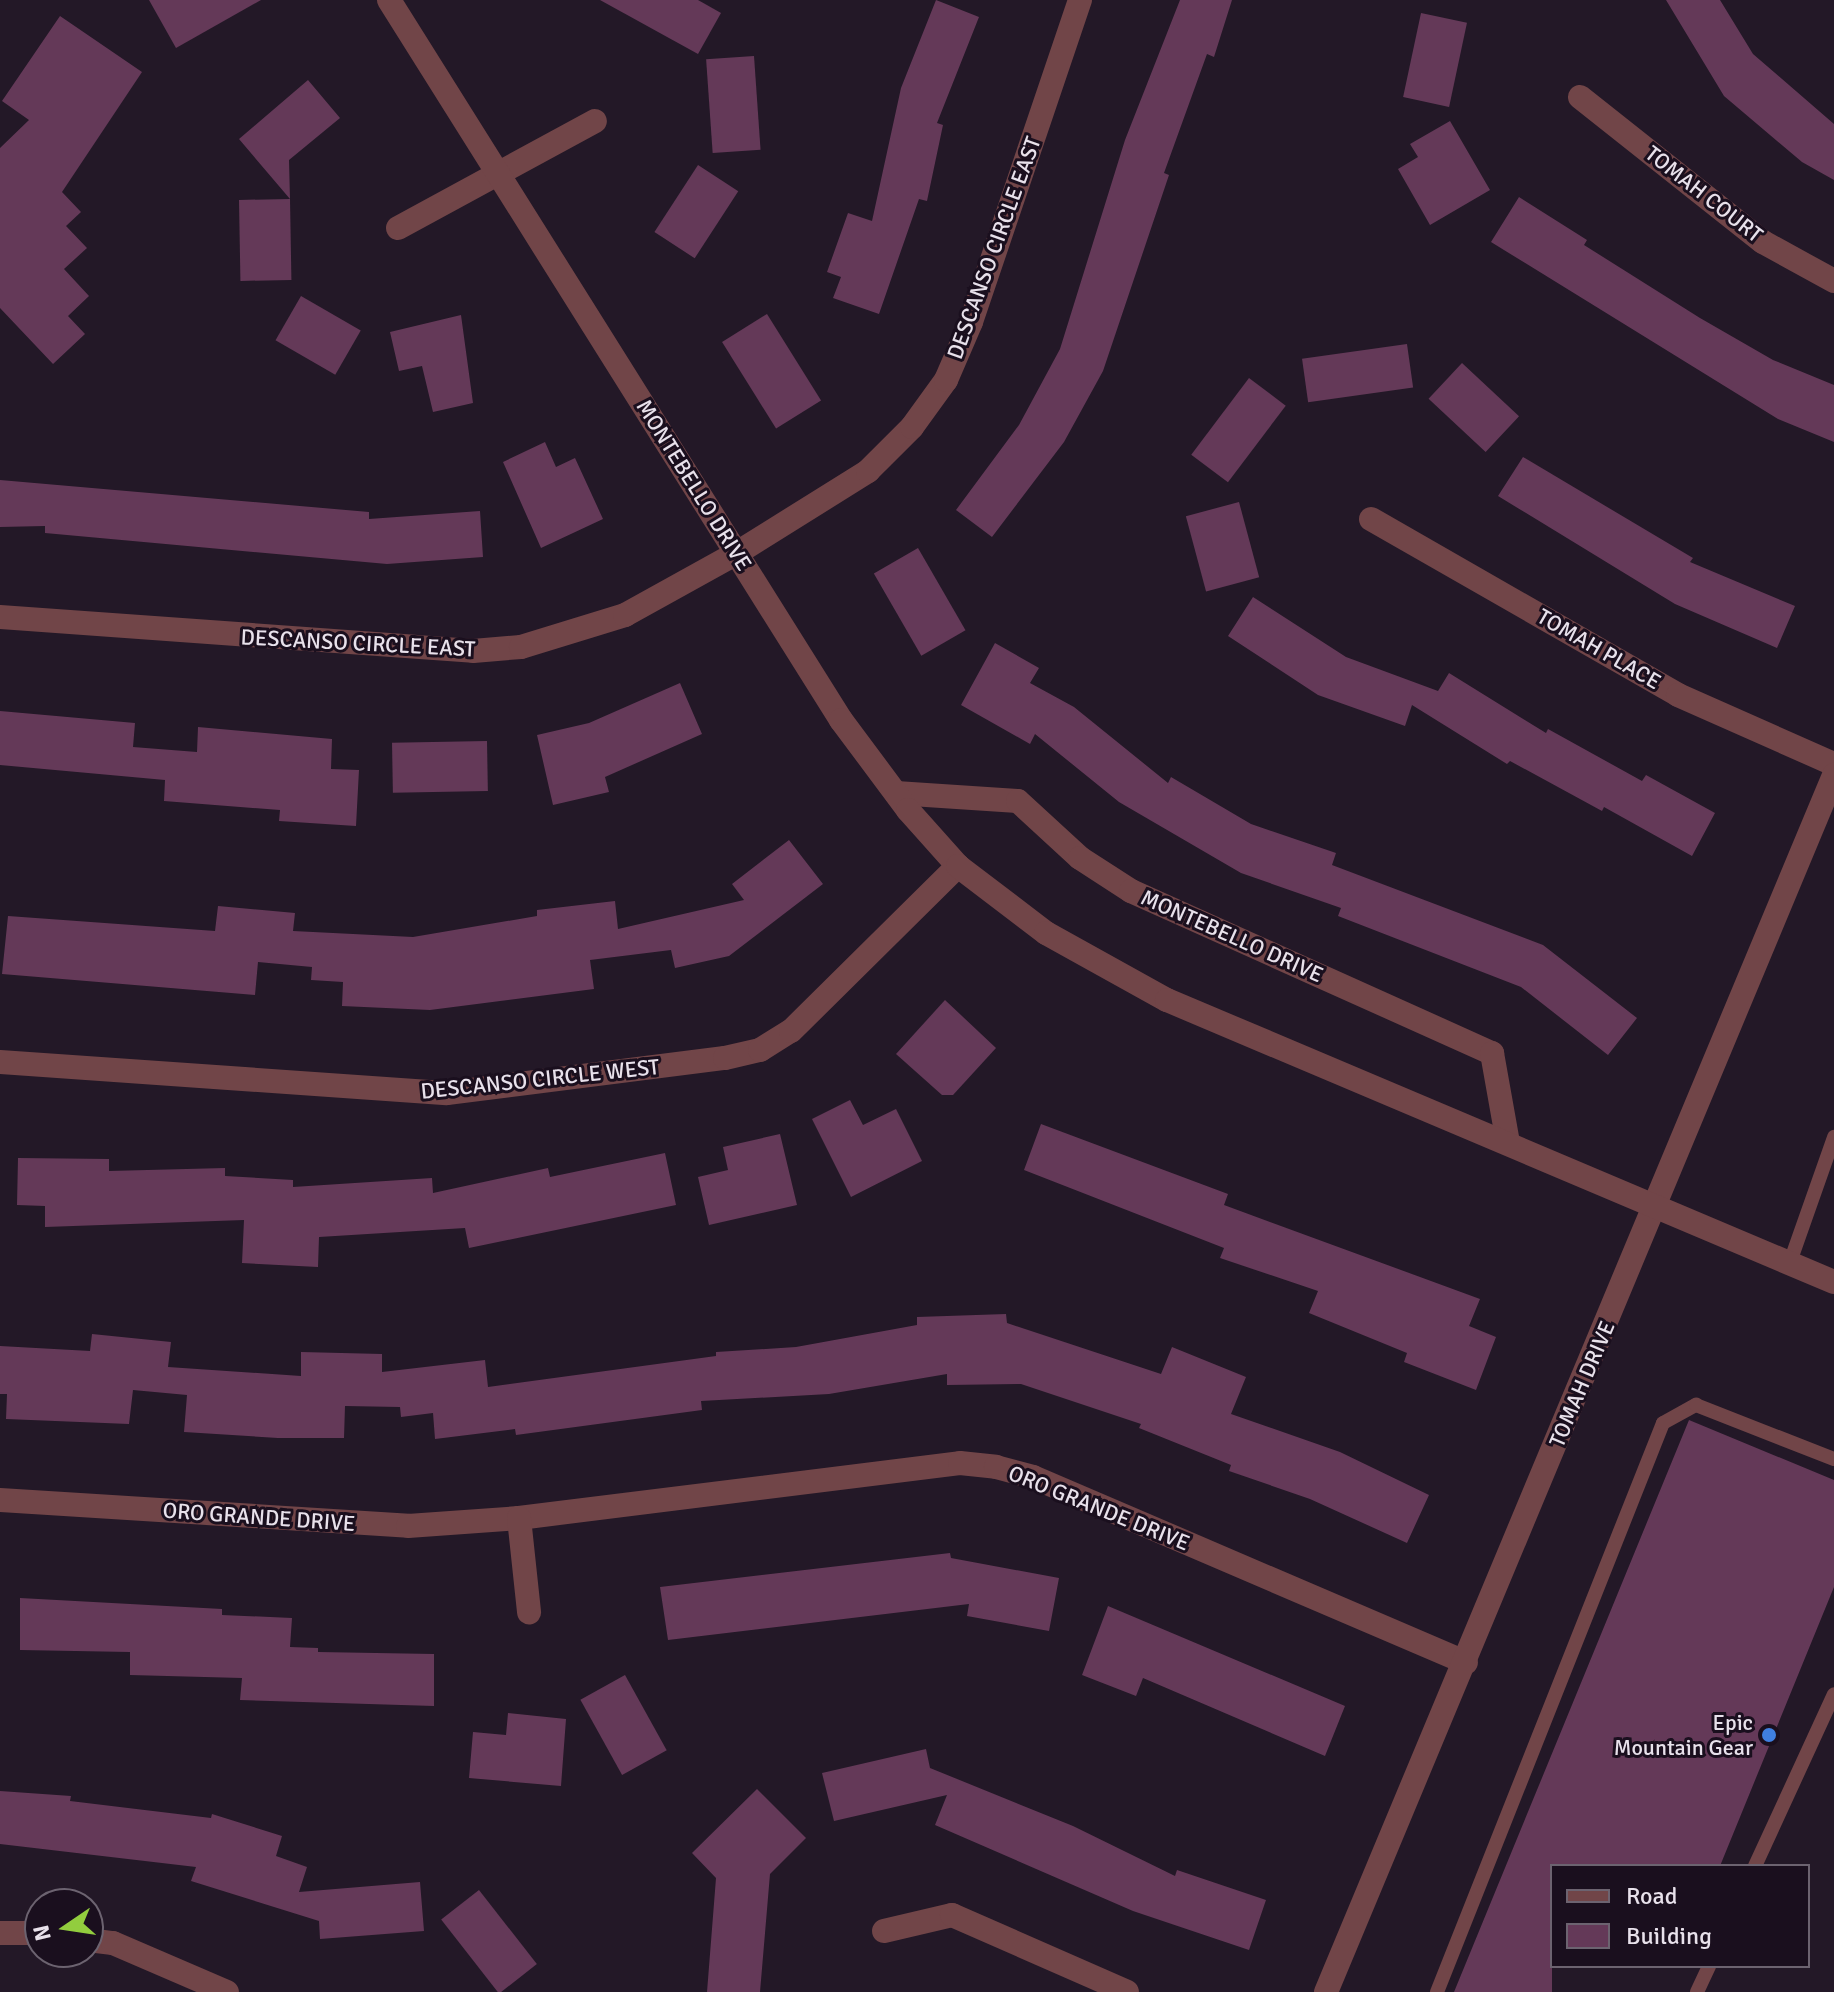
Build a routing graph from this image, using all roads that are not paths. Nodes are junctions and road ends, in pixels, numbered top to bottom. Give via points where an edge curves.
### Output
1 (389, 0) edge
2 (1080, 0) edge
3 (1580, 97) dead end
4 (595, 121) dead end
5 (498, 173) junction
6 (398, 228) dead end
7 (1834, 281) edge
8 (1371, 519) dead end
9 (737, 553) junction
10 (0, 617) edge
11 (1834, 764) edge
12 (1834, 775) edge
13 (896, 793) junction
14 (958, 866) junction
15 (0, 1062) edge
16 (1834, 1137) edge
17 (1508, 1143) junction
18 (1655, 1205) junction
19 (1789, 1265) junction
20 (1834, 1282) edge
21 (1834, 1459) edge
22 (0, 1500) edge
23 (519, 1518) junction
24 (529, 1612) dead end
25 (1466, 1663) junction
26 (1834, 1694) edge
27 (1756, 1864) edge
28 (884, 1931) dead end
29 (0, 1933) edge
30 (24, 1933) edge
31 (104, 1942) edge
32 (1708, 1968) edge
33 (227, 1992) edge
34 (1127, 1992) edge
35 (1326, 1992) edge
36 (1437, 1992) edge
37 (1697, 1992) edge

1 - 5 street, MONTEBELLO DRIVE
2 - 9 street, DESCANSO CIRCLE EAST via 971,322 946,380 912,427 868,471
3 - 7 street, TOMAH COURT via 1763,242
4 - 5 street
5 - 6 street
5 - 9 street, MONTEBELLO DRIVE
8 - 11 street, TOMAH PLACE via 1678,695
9 - 10 street, DESCANSO CIRCLE EAST via 625,615 521,647 473,651
9 - 13 street, MONTEBELLO DRIVE via 841,720
12 - 18 street, TOMAH DRIVE
13 - 14 street, MONTEBELLO DRIVE
13 - 17 street, MONTEBELLO DRIVE via 1018,801 1080,858 1131,891 1492,1053
14 - 15 street, DESCANSO CIRCLE WEST via 791,1031 760,1050 725,1058 447,1093
14 - 17 street, MONTEBELLO DRIVE via 1046,933 1128,980
16 - 19 lane
17 - 18 street, MONTEBELLO DRIVE
18 - 19 street, MONTEBELLO DRIVE
18 - 25 street, TOMAH DRIVE
19 - 20 street, MONTEBELLO DRIVE
21 - 36 lane via 1696,1405 1663,1423
22 - 23 street, ORO GRANDE DRIVE via 408,1526
23 - 24 street
23 - 25 street, ORO GRANDE DRIVE via 960,1463 996,1467 1033,1477
25 - 35 street, TOMAH DRIVE
26 - 27 lane
28 - 34 street via 952,1915
29 - 30 street
31 - 33 street
32 - 37 lane

